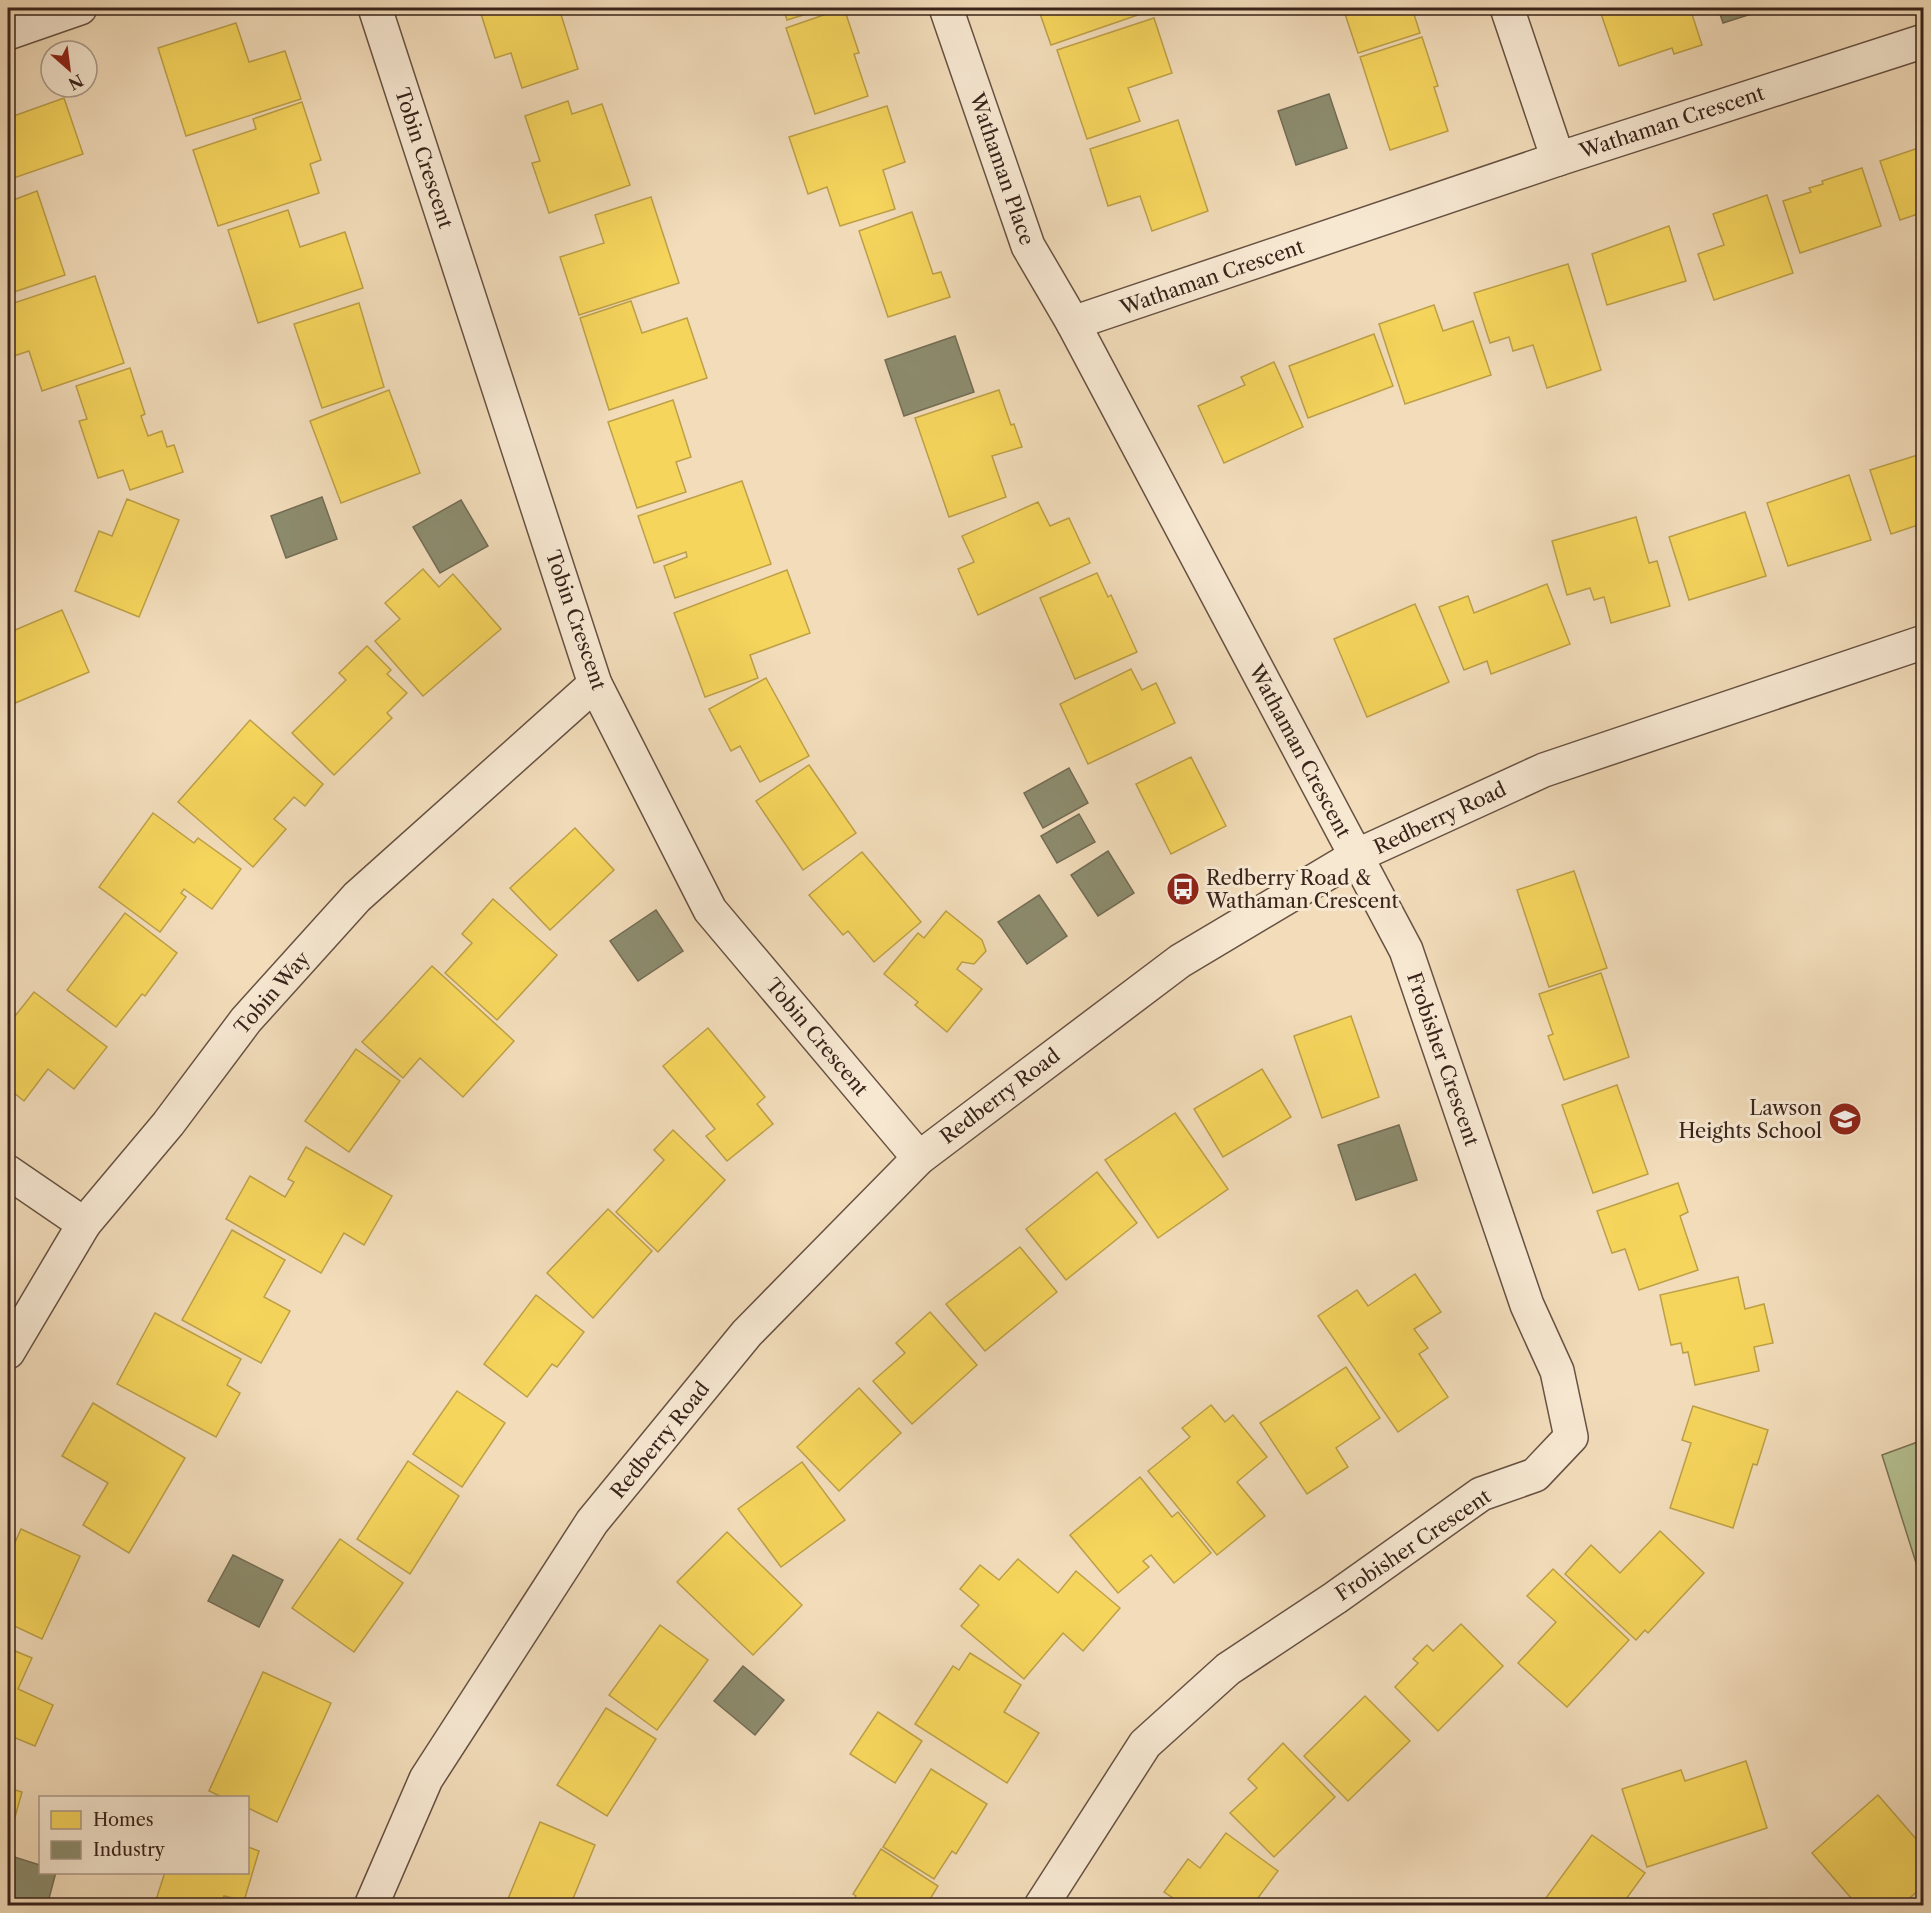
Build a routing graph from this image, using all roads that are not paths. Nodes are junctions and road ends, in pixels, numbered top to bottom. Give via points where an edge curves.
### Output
1 (80, 8) edge
2 (375, 8) edge
3 (946, 8) edge
4 (1507, 8) edge
5 (8, 33) edge
6 (1923, 41) edge
7 (1557, 159) junction
8 (1073, 324) junction
9 (1923, 642) edge
10 (595, 684) junction
11 (1356, 856) junction
12 (919, 1158) junction
13 (8, 1172) edge
14 (84, 1224) junction
15 (8, 1352) edge
16 (371, 1905) edge
17 (1041, 1905) edge

1 - 5 street
2 - 10 street, Tobin Crescent
3 - 8 street, Wathaman Place via 1028,246
4 - 7 street
6 - 7 street, Wathaman Crescent
7 - 8 street, Wathaman Crescent
8 - 11 street, Wathaman Crescent
9 - 11 street, Redberry Road via 1544,770
10 - 12 street, Tobin Crescent via 710,910
10 - 14 street, Tobin Way via 357,897 246,1020 168,1124
11 - 12 street, Redberry Road via 1180,962
11 - 17 street, Frobisher Crescent via 1406,950 1527,1305 1557,1371 1571,1437 1535,1475 1481,1494 1228,1669 1145,1744
12 - 16 street, Redberry Road via 747,1333 592,1522 426,1779
13 - 14 street
14 - 15 street, Tobin Way

